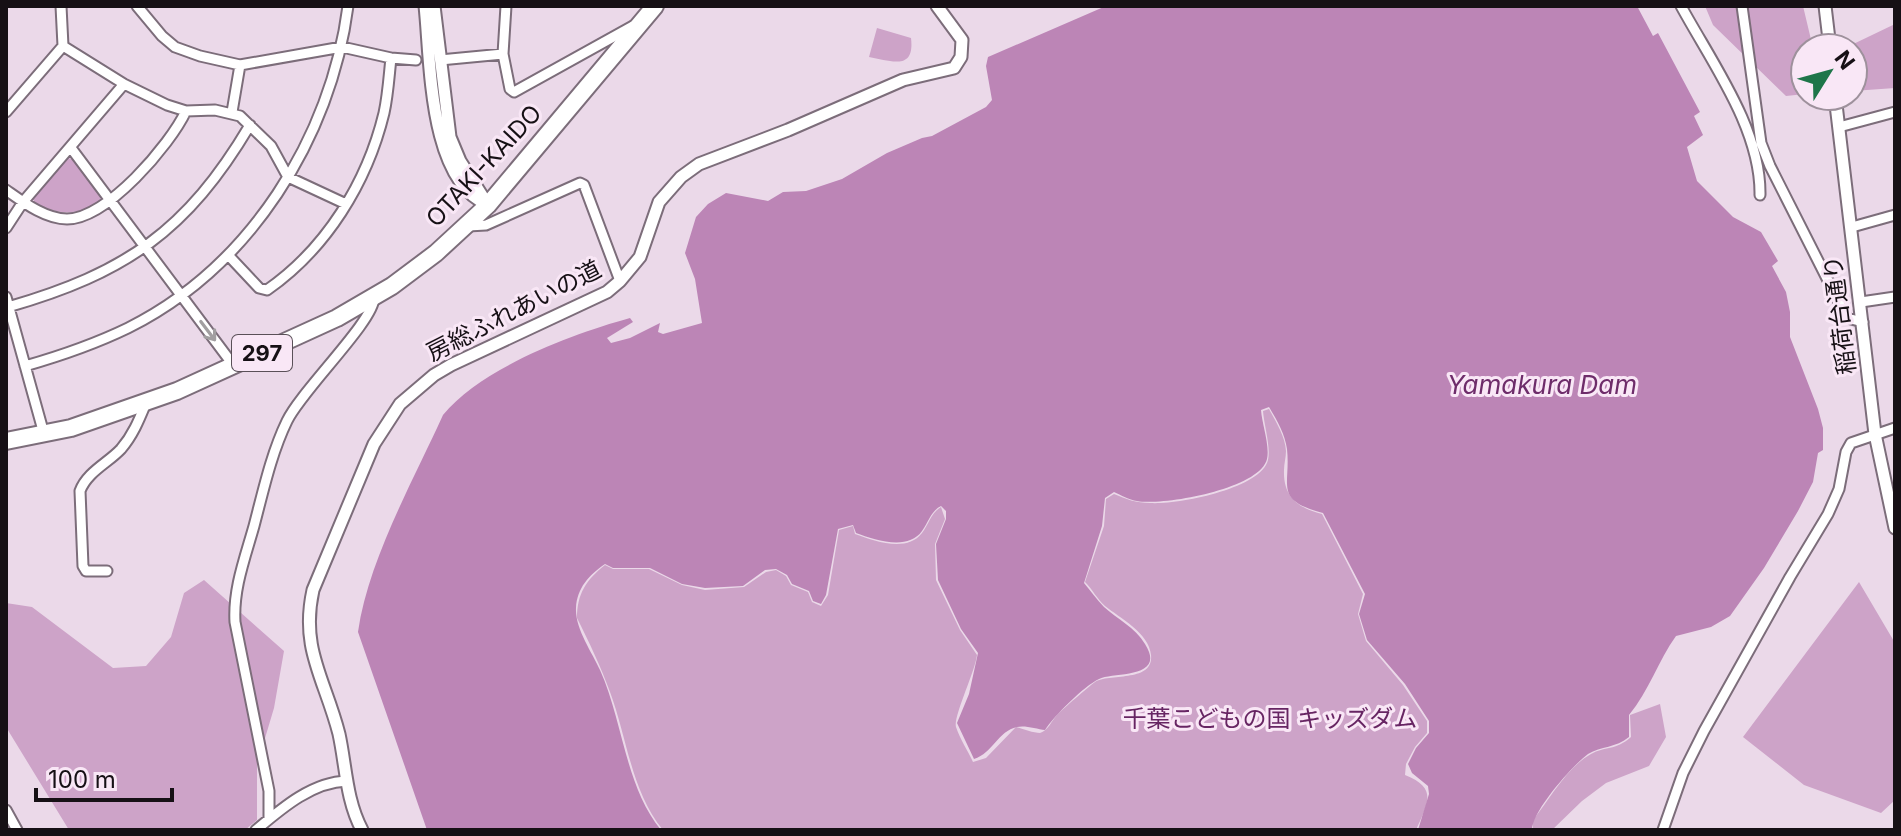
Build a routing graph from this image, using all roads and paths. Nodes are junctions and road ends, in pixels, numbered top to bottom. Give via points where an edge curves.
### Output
1 (61, 6) edge
2 (137, 6) edge
3 (348, 6) edge
4 (425, 6) edge
5 (434, 6) edge
6 (506, 6) edge
7 (655, 6) edge
8 (937, 6) edge
9 (1681, 6) edge
10 (1742, 6) edge
11 (1825, 6) edge
12 (642, 22) junction
13 (1828, 32) edge
14 (63, 46) junction
15 (342, 47) junction
16 (503, 54) junction
17 (391, 58) junction
18 (416, 60) dead end
19 (440, 60) junction
20 (240, 65) junction
21 (124, 84) junction
22 (186, 111) junction
23 (6, 112) edge
24 (232, 112) junction
25 (1837, 112) edge
26 (1895, 112) edge
27 (250, 125) junction
28 (1839, 127) junction
29 (71, 148) junction
30 (288, 177) junction
31 (6, 190) edge
32 (1760, 195) dead end
33 (109, 199) junction
34 (23, 202) junction
35 (346, 204) junction
36 (488, 205) junction
37 (1895, 215) edge
38 (467, 226) junction
39 (1852, 227) junction
40 (6, 228) edge
41 (146, 248) junction
42 (228, 255) junction
43 (620, 281) junction
44 (181, 295) junction
45 (1895, 297) edge
46 (374, 298) junction
47 (7, 302) edge
48 (1861, 302) junction
49 (1863, 322) junction
50 (25, 366) junction
51 (234, 366) junction
52 (146, 403) junction
53 (1895, 428) edge
54 (44, 434) junction
55 (1875, 434) junction
56 (6, 441) edge
57 (1895, 528) edge
58 (107, 571) dead end
59 (347, 781) junction
60 (6, 810) edge
61 (269, 819) junction
62 (17, 830) edge
63 (256, 830) edge
64 (362, 830) edge
65 (1663, 830) edge

1 - 14 street
2 - 20 street via 175,47
3 - 15 street
4 - 36 street via 444,148 467,191
5 - 19 street
6 - 16 street
7 - 12 highway, OTAKI-KAIDO / 297
8 - 43 street, 房総ふれあいの道 via 962,40 954,68 903,80 699,164 659,202 640,257
9 - 32 street via 1749,129
10 - 49 street via 1761,143 1847,318
11 - 13 street
12 - 16 street via 514,92
12 - 36 highway, OTAKI-KAIDO / 297
14 - 21 street
14 - 23 street
15 - 17 street
15 - 20 street
15 - 30 street via 313,133
16 - 19 street
17 - 18 street
17 - 35 street via 384,112 367,165
19 - 36 street via 453,146
20 - 24 street
21 - 22 street
21 - 29 street
22 - 24 street
22 - 33 street via 156,158
24 - 27 street
25 - 28 street, 稲荷台通り
26 - 28 street
27 - 30 street via 271,146
27 - 41 street via 199,200
28 - 39 street, 稲荷台通り
29 - 33 street
29 - 34 street
30 - 35 street
30 - 42 street
31 - 34 street
33 - 34 street via 69,219
33 - 41 street
34 - 40 street
35 - 42 street via 312,252 267,290
36 - 38 highway, OTAKI-KAIDO / 297
37 - 39 street
38 - 43 street via 486,225 580,183
38 - 46 highway, OTAKI-KAIDO / 297
39 - 48 street, 稲荷台通り
41 - 44 street
41 - 47 street via 81,284
42 - 44 street
43 - 59 street, 房総ふれあいの道 via 434,375 400,404 374,444 309,607 310,649 339,734
44 - 50 street via 130,327
44 -> 51 street
45 - 48 street
46 - 51 highway, OTAKI-KAIDO / 297
46 - 61 street via 370,315 287,421 234,601 269,791
47 - 50 street
48 - 49 street, 稲荷台通り
49 - 55 street, 稲荷台通り
50 - 54 street
51 - 52 highway, OTAKI-KAIDO / 297
52 - 54 highway, OTAKI-KAIDO / 297
52 - 58 street via 123,446 84,481 80,491 83,566 86,571
53 - 55 street
54 - 56 highway, OTAKI-KAIDO / 297
55 - 57 street, 稲荷台通り
55 - 65 street via 1851,443 1846,452 1828,514 1704,731
59 - 61 street via 312,790
59 - 64 street, 房総ふれあいの道
60 - 62 street
61 - 63 street

